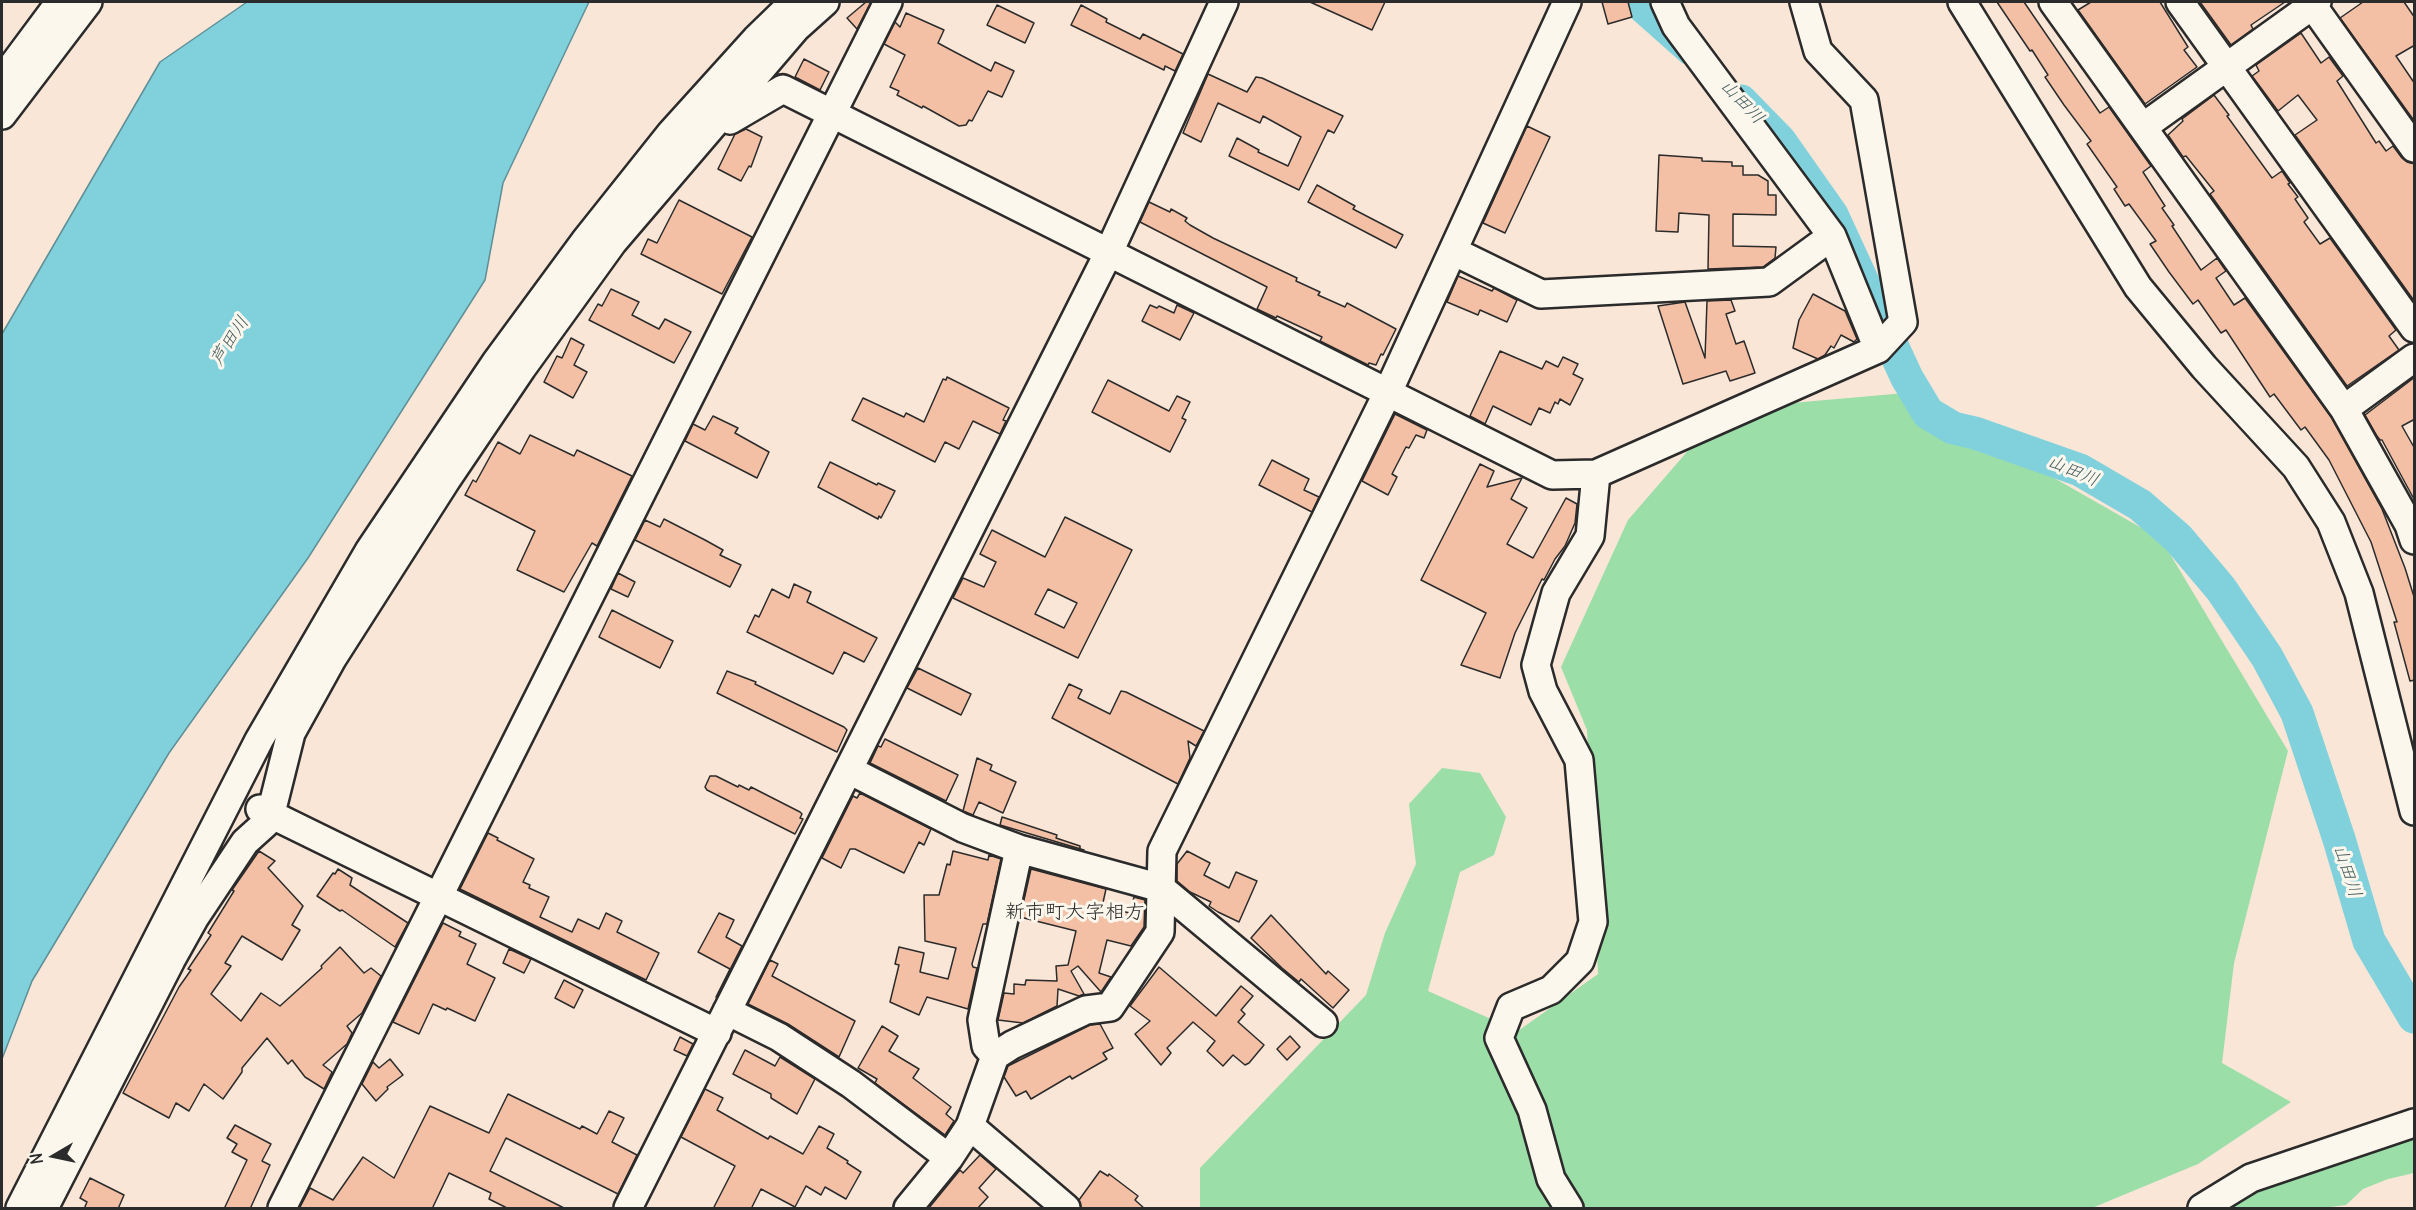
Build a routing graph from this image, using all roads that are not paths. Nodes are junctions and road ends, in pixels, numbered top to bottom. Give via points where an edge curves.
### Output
1 (88, 2) edge
2 (794, 2) edge
3 (825, 2) edge
4 (888, 2) edge
5 (1224, 2) edge
6 (1567, 2) edge
7 (1665, 2) edge
8 (1804, 2) edge
9 (1962, 2) edge
10 (2053, 2) edge
11 (2180, 2) edge
12 (2313, 3) edge
13 (58, 4) edge
14 (2227, 66) junction
15 (2, 80) edge
16 (831, 113) junction
17 (722, 114) junction
18 (2, 115) edge
19 (2143, 127) junction
20 (2415, 148) edge
21 (1832, 236) junction
22 (1453, 251) junction
23 (1110, 252) junction
24 (2415, 328) edge
25 (1878, 349) junction
26 (2415, 358) edge
27 (1388, 392) junction
28 (2344, 409) junction
29 (1596, 474) junction
30 (2415, 540) edge
31 (259, 740) junction
32 (849, 770) junction
33 (2414, 807) edge
34 (265, 812) junction
35 (1019, 849) junction
36 (190, 872) junction
37 (1161, 888) junction
38 (438, 896) junction
39 (722, 1022) junction
40 (1323, 1023) dead end
41 (995, 1056) junction
42 (2415, 1123) edge
43 (970, 1126) junction
44 (949, 1158) junction
45 (20, 1209) edge
46 (44, 1209) edge
47 (282, 1209) edge
48 (628, 1209) edge
49 (908, 1209) edge
50 (1066, 1209) edge
51 (1569, 1209) edge
52 (2202, 1209) edge

1 - 18 street
2 - 31 street via 671,134 585,241 496,362 369,551
3 - 17 street via 796,28
4 - 16 street
5 - 23 street
6 - 22 street
7 - 21 street via 1677,26
8 - 25 street via 1818,51 1864,100 1904,322
9 - 33 street via 2139,287 2204,367 2296,467 2331,522 2359,592
10 - 19 street
11 - 14 street
12 - 14 street
12 - 20 street
13 - 15 street
14 - 19 street
14 - 24 street
16 - 17 street via 783,89 730,120
16 - 23 street
16 - 38 street
17 - 34 street via 613,242 441,489 332,659 291,733
19 - 28 street
21 - 22 street via 1769,282 1541,294
21 - 25 street
22 - 27 street
23 - 27 street
23 - 32 street
25 - 29 street
26 - 28 street
27 - 29 street via 1552,475
27 - 37 street via 1162,851
28 - 30 street
29 - 51 street via 1590,536 1556,594 1536,665 1543,691 1579,760 1593,922 1580,961 1551,990 1510,1007 1499,1038 1532,1110 1551,1179
31 - 34 street via 272,754
31 - 36 street
32 - 35 street via 963,828
32 - 39 street
34 - 36 street via 235,829 205,869
34 - 38 street
34 - 46 street via 264,824 245,842 181,943
35 - 37 street
35 - 41 street via 982,1020 986,1046
36 - 45 street
37 - 40 street
37 - 41 street via 1160,932 1110,1007 1086,1010
38 - 39 street
38 - 47 street
39 - 44 street via 779,1037 851,1084
39 - 48 street
41 - 43 street
42 - 52 street via 2251,1178
43 - 44 street
43 - 50 street
44 - 49 street

